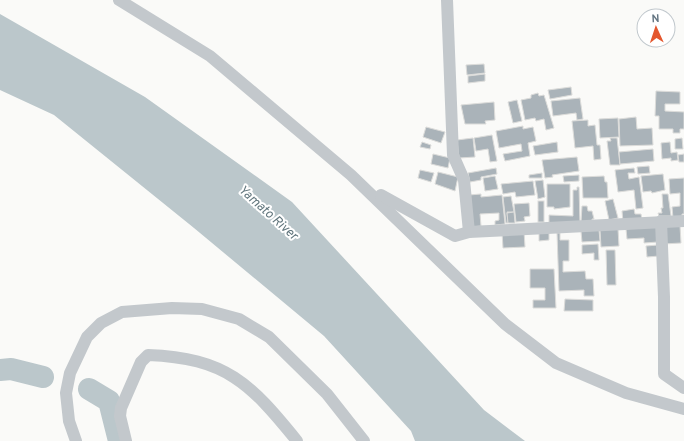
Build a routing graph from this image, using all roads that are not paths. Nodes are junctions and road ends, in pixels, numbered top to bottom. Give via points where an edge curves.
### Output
1 (119, 0) edge
2 (448, 0) edge
3 (351, 175) junction
4 (660, 221) junction
5 (684, 221) edge
6 (468, 232) junction
7 (684, 388) edge
8 (684, 409) edge
9 (76, 441) edge
10 (126, 441) edge
11 (297, 441) edge
12 (364, 441) edge

1 - 3 street via 210,56
2 - 6 street via 453,155 464,180
3 - 6 street via 392,203 455,236
3 - 8 street via 505,324 556,363 626,393
4 - 5 street
4 - 6 street
4 - 7 street via 664,296 664,374
9 - 12 street via 69,421 66,393 70,373 87,337 101,323 122,312 172,308 202,310 239,319 269,337 327,394
10 - 11 street via 120,408 141,362 148,355 177,356 208,364 243,382 268,405

